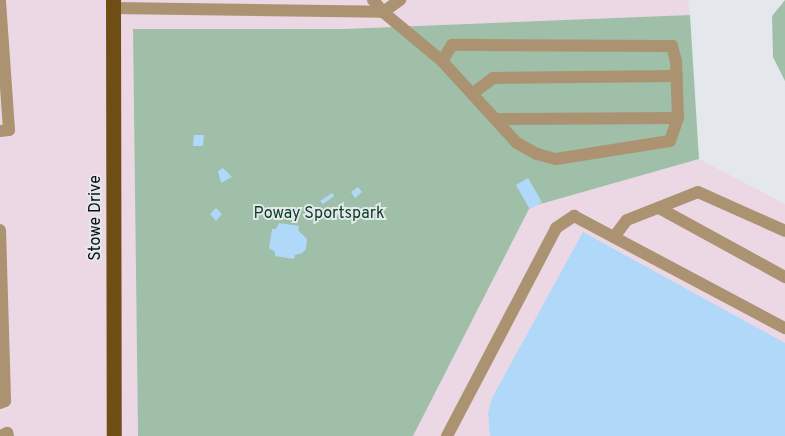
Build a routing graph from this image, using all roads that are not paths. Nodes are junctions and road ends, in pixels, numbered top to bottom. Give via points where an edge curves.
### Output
1 (0, 0) edge
2 (372, 0) edge
3 (400, 0) edge
4 (113, 4) edge
5 (383, 12) junction
6 (442, 61) junction
7 (677, 76) junction
8 (472, 94) junction
9 (678, 118) junction
10 (495, 119) junction
11 (0, 131) edge
12 (659, 208) junction
13 (0, 230) edge
14 (785, 231) edge
15 (614, 237) junction
16 (785, 277) edge
17 (785, 328) edge
18 (0, 403) edge
19 (0, 436) edge
20 (8, 436) edge
21 (114, 436) edge
22 (447, 436) edge

1 - 11 street via 9,130
2 - 5 street
3 - 5 street
4 - 5 street
4 - 21 main road, Stowe Drive
5 - 6 street
6 - 7 street via 452,45 672,46
6 - 8 street
7 - 8 street via 493,78
7 - 9 street
8 - 10 street
9 - 10 street
9 - 10 street via 670,141 556,159 537,154 517,143
12 - 14 street via 698,192
12 - 15 street via 627,220
12 - 16 street
13 - 18 street via 5,401
15 - 17 street
15 - 22 street via 574,216 556,228
19 - 20 street via 8,433

